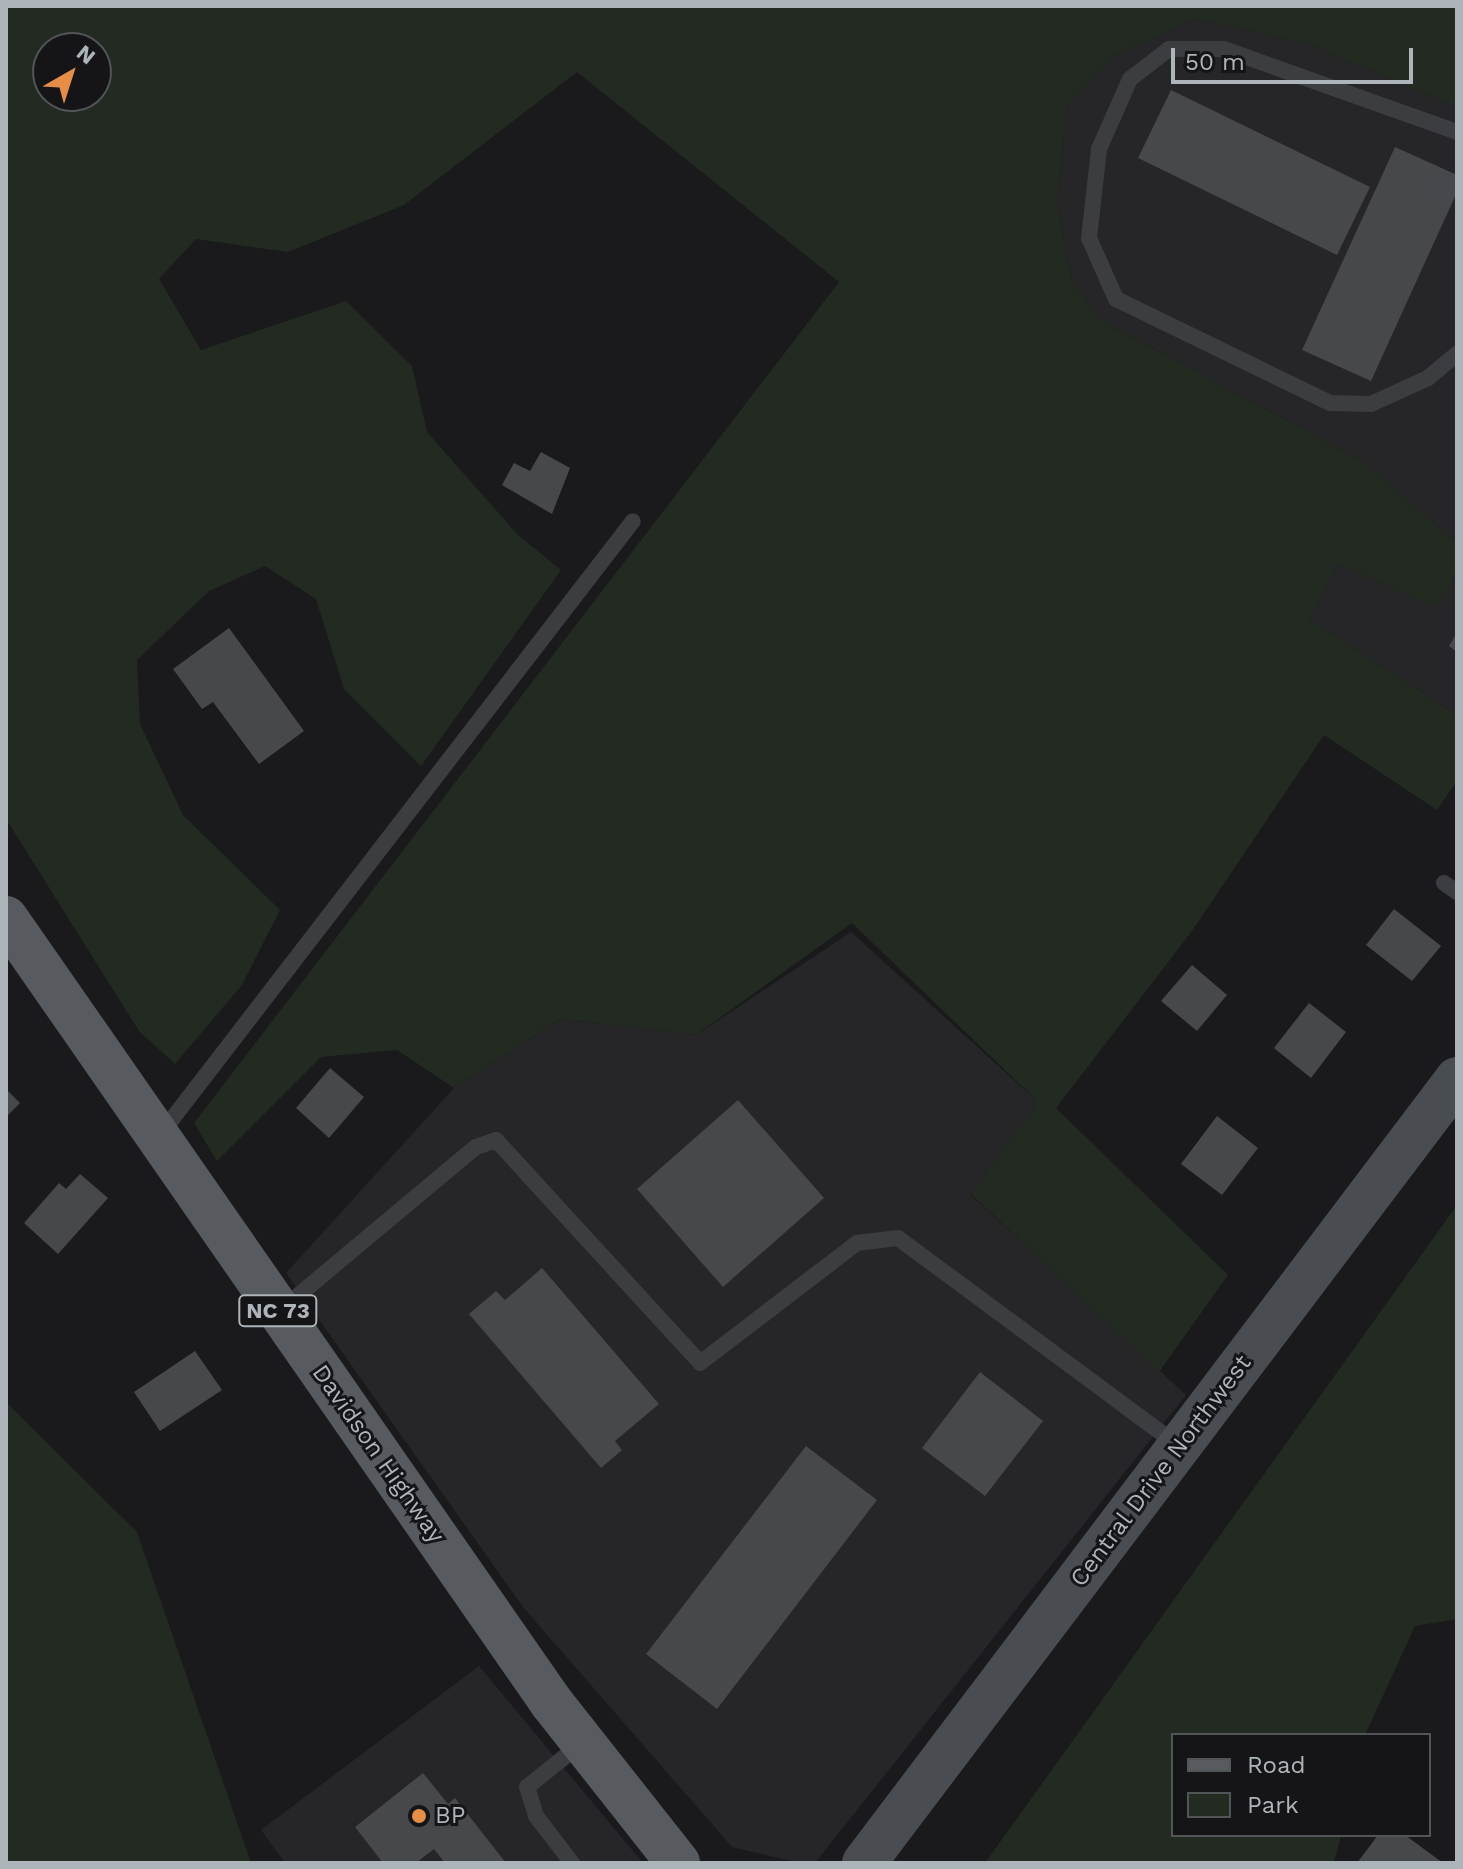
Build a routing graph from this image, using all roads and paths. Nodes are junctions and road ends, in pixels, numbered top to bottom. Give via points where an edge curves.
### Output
1 (1457, 132) edge
2 (1457, 354) edge
3 (633, 521) dead end
4 (6, 918) edge
5 (1457, 1079) edge
6 (158, 1137) junction
7 (279, 1312) junction
8 (1180, 1446) junction
9 (583, 1742) junction
10 (572, 1863) edge
11 (678, 1863) edge
12 (864, 1863) edge

1 - 2 lane via 1224,49 1169,49 1130,79 1099,149 1089,238 1116,299 1330,403 1371,404 1428,378
3 - 6 lane
4 - 6 main road, Davidson Highway / NC 73
5 - 8 street, Central Drive Northwest
6 - 7 main road, Davidson Highway / NC 73
7 - 8 lane via 476,1147 496,1140 700,1363 857,1243 898,1238
7 - 9 main road, Davidson Highway / NC 73
8 - 12 street, Central Drive Northwest
9 - 10 lane via 527,1787 536,1816
9 - 11 main road, Davidson Highway / NC 73

